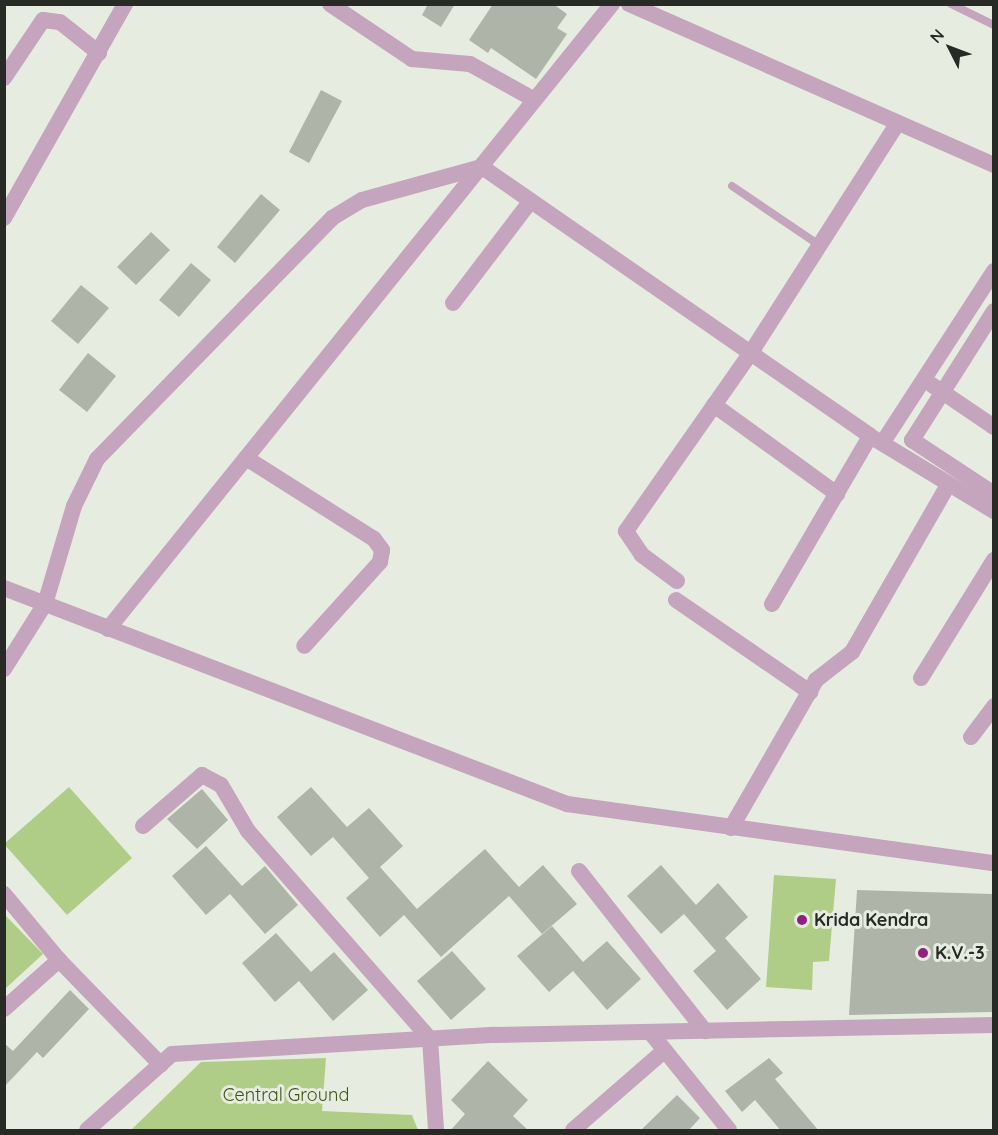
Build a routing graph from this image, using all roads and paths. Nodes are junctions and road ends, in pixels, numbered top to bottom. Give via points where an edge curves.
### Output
1 (125, 4) edge
2 (330, 4) edge
3 (612, 4) edge
4 (629, 4) edge
5 (951, 4) edge
6 (993, 25) edge
7 (99, 53) junction
8 (4, 78) edge
9 (535, 100) junction
10 (897, 124) junction
11 (993, 165) edge
12 (482, 167) junction
13 (732, 186) dead end
14 (531, 202) junction
15 (4, 218) edge
16 (819, 245) junction
17 (993, 271) edge
18 (453, 303) dead end
19 (993, 311) edge
20 (750, 354) junction
21 (924, 379) junction
22 (941, 391) junction
23 (714, 405) junction
24 (993, 427) edge
25 (877, 439) junction
26 (246, 458) junction
27 (947, 487) junction
28 (837, 494) junction
29 (993, 494) edge
30 (993, 511) edge
31 (993, 560) edge
32 (676, 580) dead end
33 (4, 588) edge
34 (676, 600) dead end
35 (45, 604) junction
36 (772, 604) dead end
37 (108, 629) junction
38 (304, 646) dead end
39 (4, 669) edge
40 (921, 678) dead end
41 (810, 692) junction
42 (993, 706) edge
43 (970, 737) dead end
44 (143, 826) dead end
45 (731, 828) junction
46 (993, 863) edge
47 (579, 871) dead end
48 (4, 894) edge
49 (59, 960) junction
50 (4, 1009) edge
51 (993, 1025) edge
52 (705, 1031) junction
53 (650, 1032) junction
54 (430, 1039) junction
55 (664, 1051) junction
56 (161, 1065) junction
57 (87, 1131) edge
58 (436, 1131) edge
59 (573, 1131) edge
60 (729, 1131) edge

1 - 7 street
2 - 9 street via 412,59 470,64
3 - 9 street
4 - 10 street
5 - 6 lane
7 - 8 street via 60,22 43,20
7 - 15 street
9 - 12 street
10 - 11 street
10 - 16 street
12 - 14 street
12 - 26 street
12 - 35 street via 362,200 332,218 97,459 74,506
13 - 16 lane
14 - 18 street
14 - 20 street
16 - 20 street
17 - 21 street
19 - 22 street
20 - 23 street
20 - 25 street
21 - 22 street
21 - 25 street
22 - 24 street
22 - 29 street via 912,440
23 - 28 street
23 - 32 street via 626,531 642,555
25 - 27 street
25 - 28 street
26 - 37 street
26 - 38 street via 374,539 382,550 380,562
27 - 30 street
27 - 41 street via 852,652 823,672
28 - 36 street
31 - 40 street
33 - 35 street
34 - 41 street
35 - 37 street
35 - 39 street
37 - 45 street via 567,804
41 - 45 street
42 - 43 street
44 - 54 street via 202,775 214,779 248,831
45 - 46 street
47 - 52 street
48 - 49 street
49 - 50 street
49 - 56 street
51 - 52 street
52 - 53 street
53 - 54 street
53 - 55 street
54 - 56 street via 172,1054
54 - 58 street
55 - 59 street
55 - 60 street
56 - 57 street

